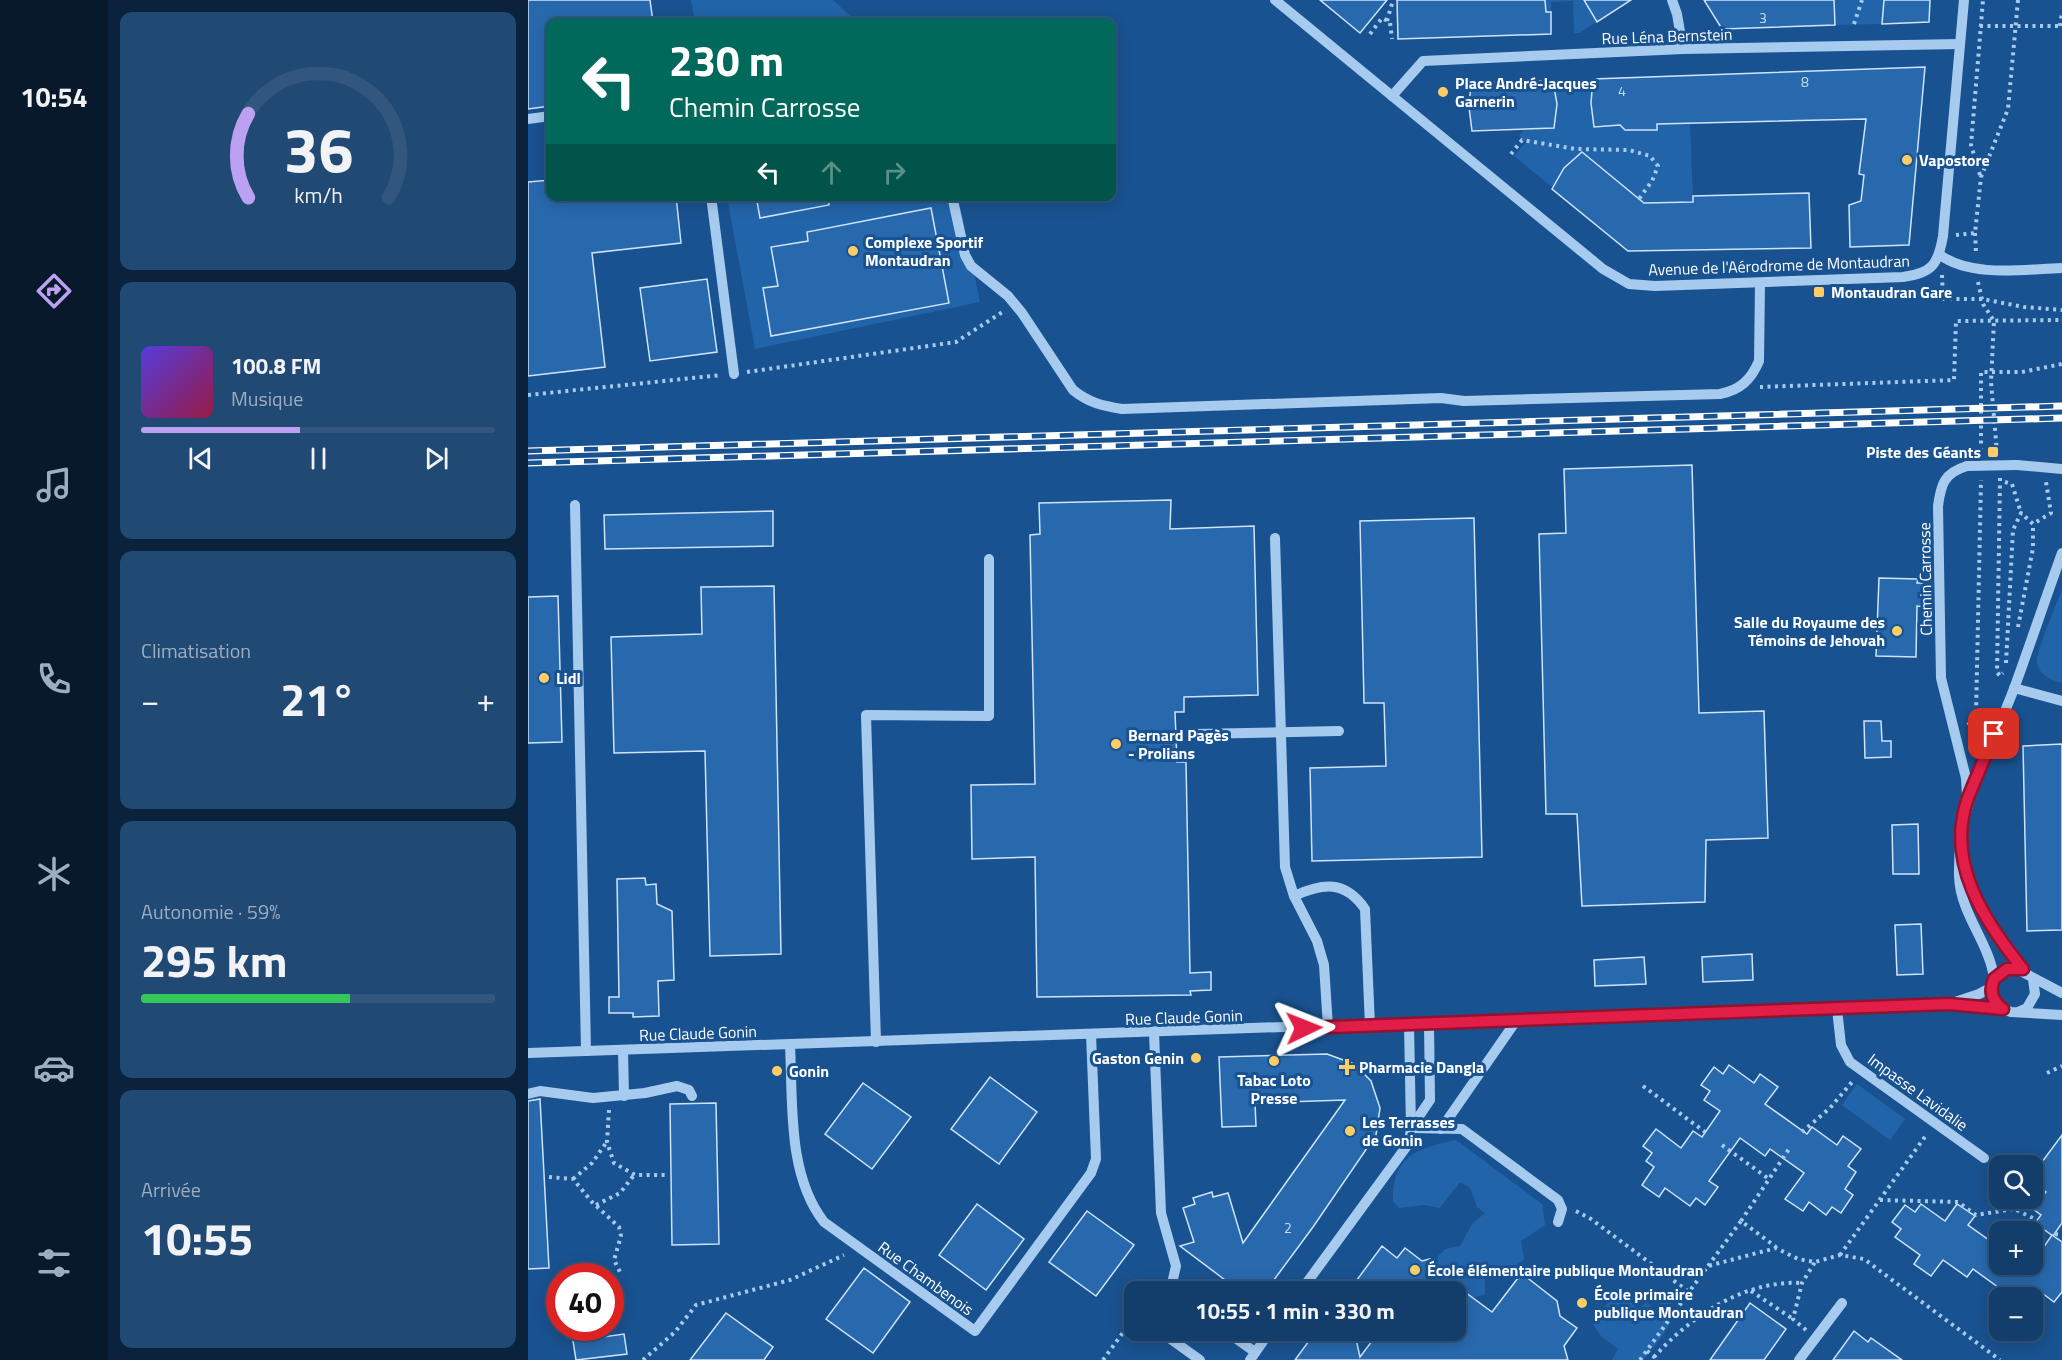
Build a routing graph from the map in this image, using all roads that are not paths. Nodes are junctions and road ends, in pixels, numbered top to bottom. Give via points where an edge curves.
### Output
1 (1275, 0) edge
2 (1672, 0) edge
3 (1964, 0) edge
4 (1960, 44) junction
5 (1683, 49) junction
6 (1392, 96) junction
7 (546, 117) edge
8 (528, 119) edge
9 (712, 201) edge
10 (953, 201) edge
11 (1940, 255) junction
12 (2062, 268) edge
13 (1760, 282) junction
14 (734, 374) road end
15 (2062, 469) edge
16 (575, 505) dead end
17 (1275, 538) dead end
18 (2062, 553) edge
19 (989, 559) dead end
20 (2014, 688) junction
21 (2062, 701) edge
22 (1339, 731) dead end
23 (1281, 732) junction
24 (1195, 734) dead end
25 (1968, 799) junction
26 (1961, 853) junction
27 (1294, 896) junction
28 (2023, 969) junction
29 (2033, 979) junction
30 (1993, 983) junction
31 (2062, 993) edge
32 (1949, 1004) junction
33 (1837, 1009) junction
34 (2003, 1009) junction
35 (2019, 1011) junction
36 (2062, 1015) edge
37 (1516, 1021) junction
38 (1429, 1024) junction
39 (1409, 1025) junction
40 (1370, 1026) junction
41 (1328, 1027) junction
42 (1154, 1032) junction
43 (1091, 1034) junction
44 (876, 1042) junction
45 (790, 1045) junction
46 (622, 1050) junction
47 (586, 1051) junction
48 (528, 1053) edge
49 (528, 1094) edge
50 (624, 1095) junction
51 (692, 1096) dead end
52 (1411, 1128) junction
53 (1441, 1129) junction
54 (1984, 1158) dead end
55 (1558, 1222) dead end
56 (1173, 1281) edge
57 (1308, 1281) edge
58 (1842, 1302) dead end
59 (1173, 1341) edge
60 (1236, 1341) edge
61 (1263, 1341) edge
62 (1253, 1356) edge
63 (1200, 1360) edge
64 (1799, 1360) edge

1 - 6 street, Avenue de l'Aérodrome de Montaudran
2 - 5 street
3 - 4 street
4 - 5 street, Rue Léna Bernstein
4 - 11 street
5 - 6 street, Rue Léna Bernstein via 1423,61
6 - 13 street, Avenue de l'Aérodrome de Montaudran via 1617,278 1629,284 1655,286
7 - 8 street
9 - 14 street
10 - 13 street via 971,266 1015,304 1073,390 1084,400 1122,409 1731,392 1748,380 1759,361
11 - 12 street via 1962,265 1991,269
11 - 13 street, Avenue de l'Aérodrome de Montaudran via 1935,264 1916,275
15 - 25 street, Chemin Carrosse, bridge via 1967,466 1947,474 1941,486 1941,678
16 - 47 street
17 - 23 street
18 - 20 street, Chemin Carrosse
19 - 44 street via 989,716 867,715
20 - 21 street
20 - 25 street, Chemin Carrosse
22 - 23 street
23 - 24 street
23 - 27 street via 1285,867
25 - 26 street, Chemin Carrosse
26 - 28 street, Chemin Carrosse via 1986,920
26 - 30 street, Chemin Carrosse via 1961,892 1992,963
27 - 40 street via 1312,888 1340,887 1355,894 1365,909
27 - 41 street via 1317,941 1324,965
28 - 29 street, Chemin Carrosse
28 - 30 street via 2007,969
29 - 31 street, Chemin Carrosse
29 - 35 street via 2032,1002
30 - 32 street, Rue Claude Gonin via 1980,994
30 - 34 street, Chemin Carrosse via 1994,1000
32 - 33 street, Rue Claude Gonin
32 - 34 street, Rue Claude Gonin
33 - 37 street, Rue Claude Gonin
33 - 54 street, Impasse Lavidalie via 1841,1045 1850,1062
34 - 35 street
35 - 36 street
37 - 38 street, Rue Claude Gonin
37 - 53 street
38 - 39 street, Rue Claude Gonin
38 - 52 street via 1430,1100
39 - 40 street, Rue Claude Gonin
39 - 52 street
40 - 41 street, Rue Claude Gonin
41 - 42 street, Rue Claude Gonin
42 - 43 street, Rue Claude Gonin
42 - 56 street via 1161,1213 1176,1266
43 - 44 street, Rue Claude Gonin
43 - 45 street, Rue Chambenois via 1096,1159 1092,1173 975,1331 824,1222 809,1200 795,1142
44 - 45 street, Rue Claude Gonin
45 - 46 street, Rue Claude Gonin
46 - 47 street, Rue Claude Gonin
46 - 50 street
47 - 48 street, Rue Claude Gonin
49 - 50 street via 540,1091 576,1097
50 - 51 street via 677,1086 689,1090
52 - 53 street
52 - 57 street via 1408,1143 1395,1164
53 - 55 street via 1462,1129 1558,1200 1562,1209
58 - 64 street
59 - 63 street
60 - 62 street
61 - 62 street

